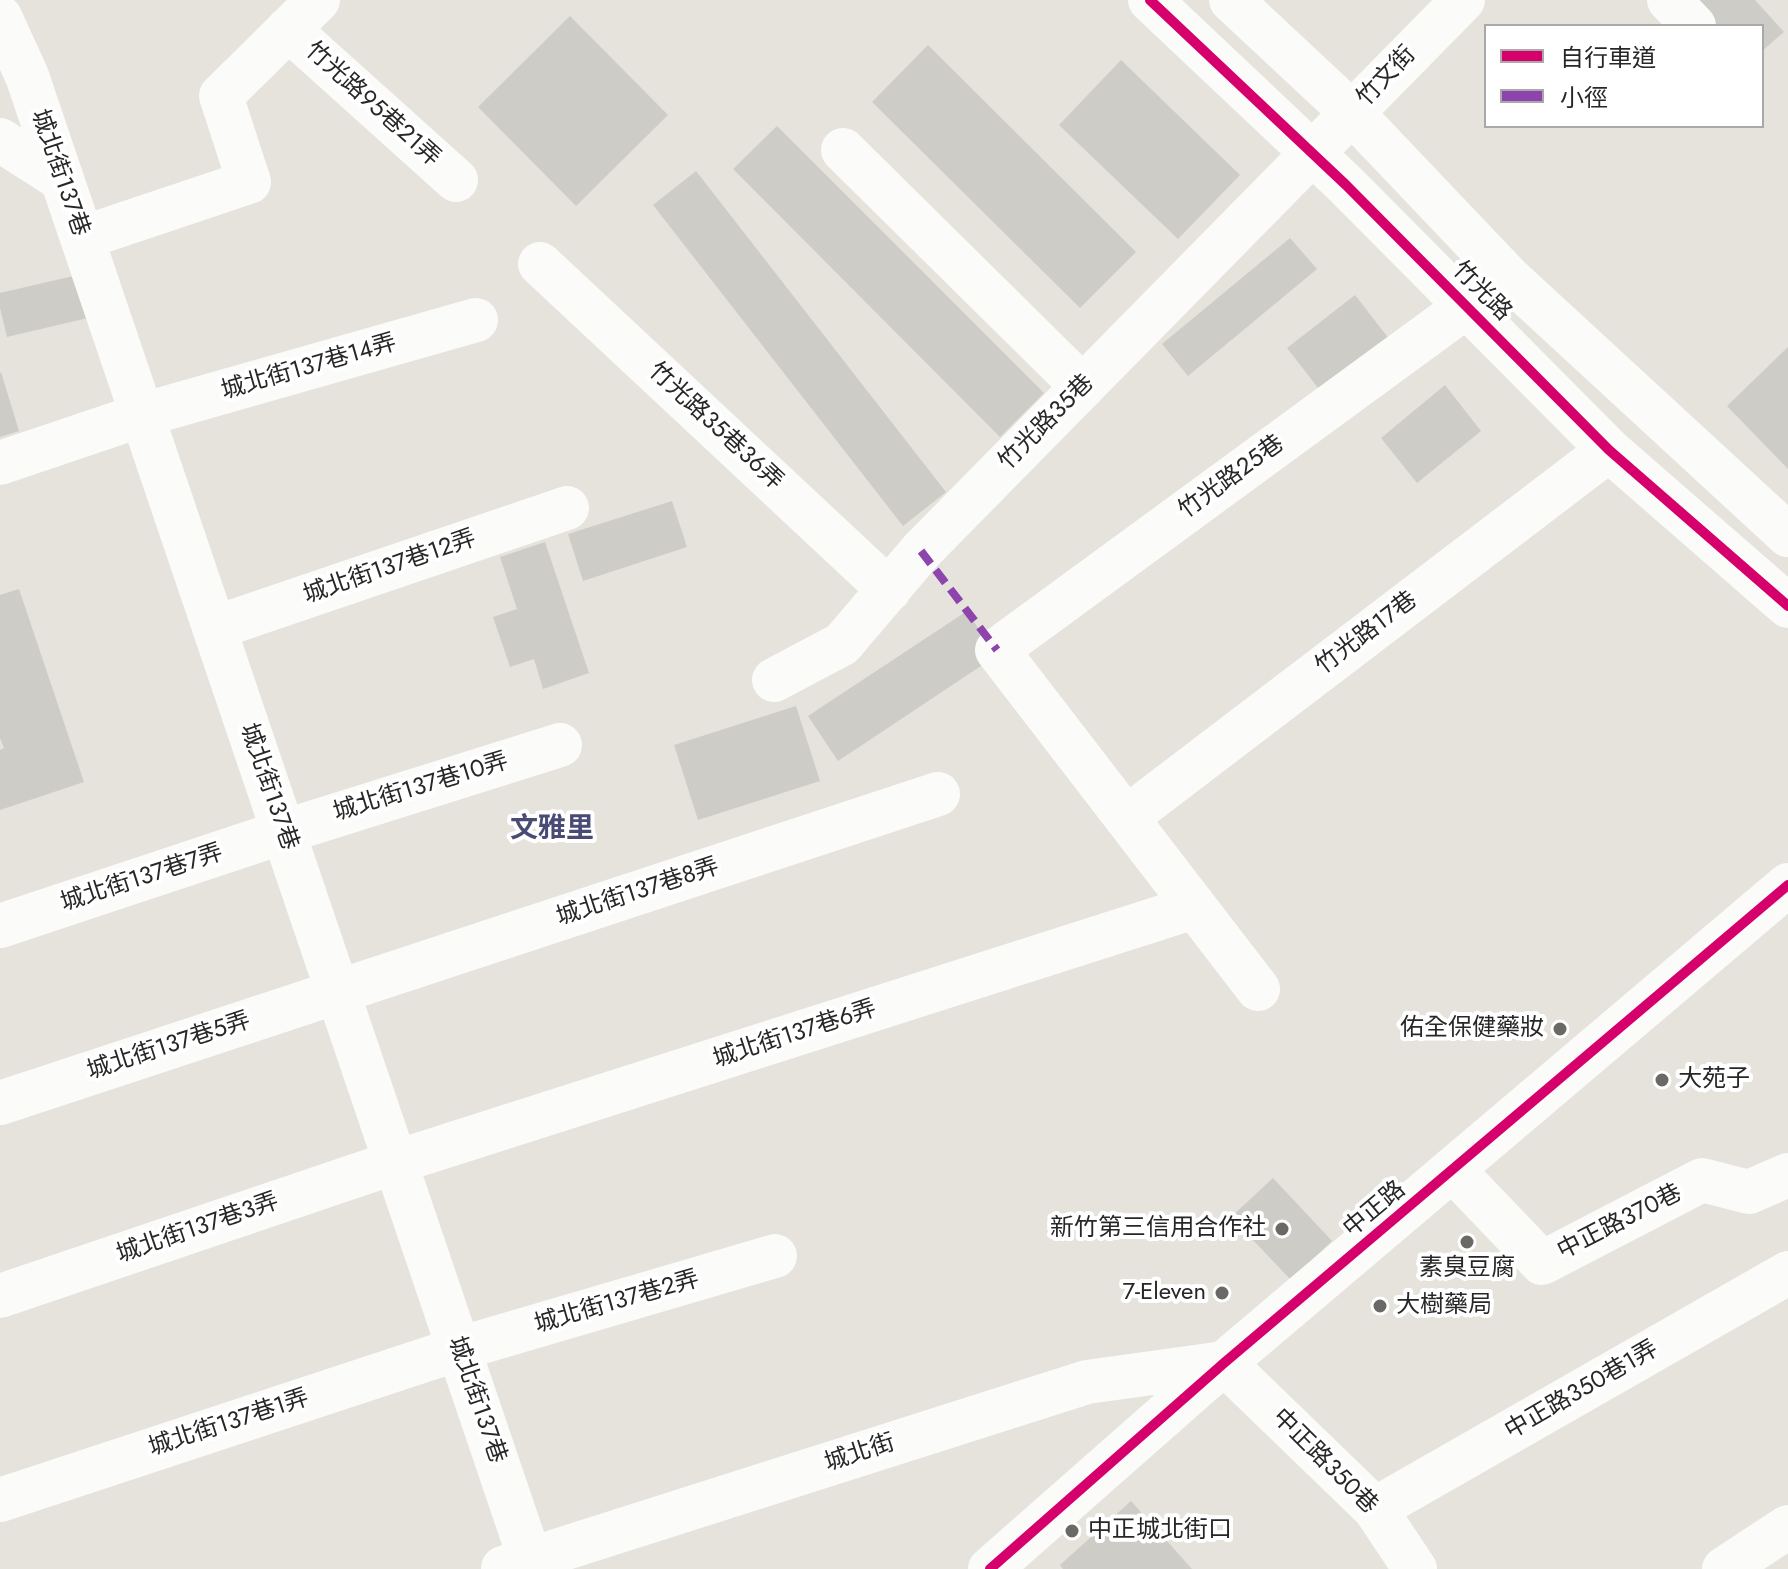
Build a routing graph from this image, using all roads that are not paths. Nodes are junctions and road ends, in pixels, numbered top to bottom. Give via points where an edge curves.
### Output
1 (1150, 0) edge
2 (1231, 0) edge
3 (1463, 0) edge
4 (1669, 0) edge
5 (303, 15) edge
6 (0, 17) edge
7 (1692, 24) edge
8 (1352, 113) junction
9 (0, 140) edge
10 (843, 150) dead end
11 (1312, 153) junction
12 (61, 179) junction
13 (456, 180) dead end
14 (82, 238) junction
15 (540, 264) dead end
16 (1467, 306) junction
17 (476, 320) dead end
18 (1083, 387) junction
19 (142, 415) junction
20 (1609, 450) junction
21 (0, 463) edge
22 (567, 508) dead end
23 (1788, 535) edge
24 (889, 590) junction
25 (1788, 606) edge
26 (214, 628) junction
27 (774, 680) dead end
28 (560, 745) dead end
29 (938, 794) dead end
30 (1126, 818) junction
31 (283, 832) junction
32 (1788, 885) edge
33 (1194, 907) junction
34 (0, 926) edge
35 (1258, 989) dead end
36 (337, 991) junction
37 (0, 1103) edge
38 (396, 1162) junction
39 (1453, 1170) junction
40 (1788, 1175) edge
41 (775, 1256) dead end
42 (1788, 1273) edge
43 (0, 1296) edge
44 (458, 1349) junction
45 (1224, 1363) junction
46 (0, 1500) edge
47 (1375, 1509) junction
48 (1788, 1527) edge
49 (515, 1564) edge
50 (990, 1569) edge
51 (1415, 1569) edge
52 (1724, 1569) edge

1 - 11 street, 竹光路
2 - 8 street, 竹光路
3 - 8 street, 竹文街
4 - 7 street
5 - 13 street, 竹光路95巷21弄
5 - 14 street via 221,96 249,182
6 - 12 street, 城北街137巷 via 27,76
8 - 11 street, 竹文街
8 - 23 street, 竹光路 via 1508,277
9 - 12 street
10 - 18 street
11 - 16 street, 竹光路
11 - 18 street, 竹光路35巷
12 - 14 street, 城北街137巷
14 - 19 street, 城北街137巷
15 - 24 street, 竹光路35巷36弄
16 - 20 street, 竹光路
16 - 30 street, 竹光路25巷 via 997,650
17 - 19 street, 城北街137巷14弄
18 - 24 street, 竹光路35巷
19 - 21 street, 城北街137巷14弄
19 - 26 street, 城北街137巷
20 - 25 street, 竹光路
20 - 30 street, 竹光路17巷
22 - 26 street, 城北街137巷12弄
24 - 27 street, 竹光路35巷 via 842,644
26 - 31 street, 城北街137巷
28 - 31 street, 城北街137巷10弄
29 - 36 street, 城北街137巷8弄
30 - 33 street
31 - 34 street, 城北街137巷7弄
31 - 36 street, 城北街137巷
32 - 39 street, 中正路
33 - 35 street
33 - 38 street, 城北街137巷6弄
36 - 37 street, 城北街137巷5弄
36 - 38 street, 城北街137巷
38 - 43 street, 城北街137巷3弄
38 - 44 street, 城北街137巷
39 - 40 street, 中正路370巷 via 1542,1263 1702,1180 1749,1192
39 - 45 street, 中正路
41 - 44 street, 城北街137巷2弄
42 - 47 street, 中正路350巷1弄
44 - 46 street, 城北街137巷1弄
44 - 49 street, 城北街137巷
45 - 47 street, 中正路350巷
45 - 49 street, 城北街 via 1087,1382
45 - 50 street, 中正路
47 - 51 street, 中正路350巷
48 - 52 street

